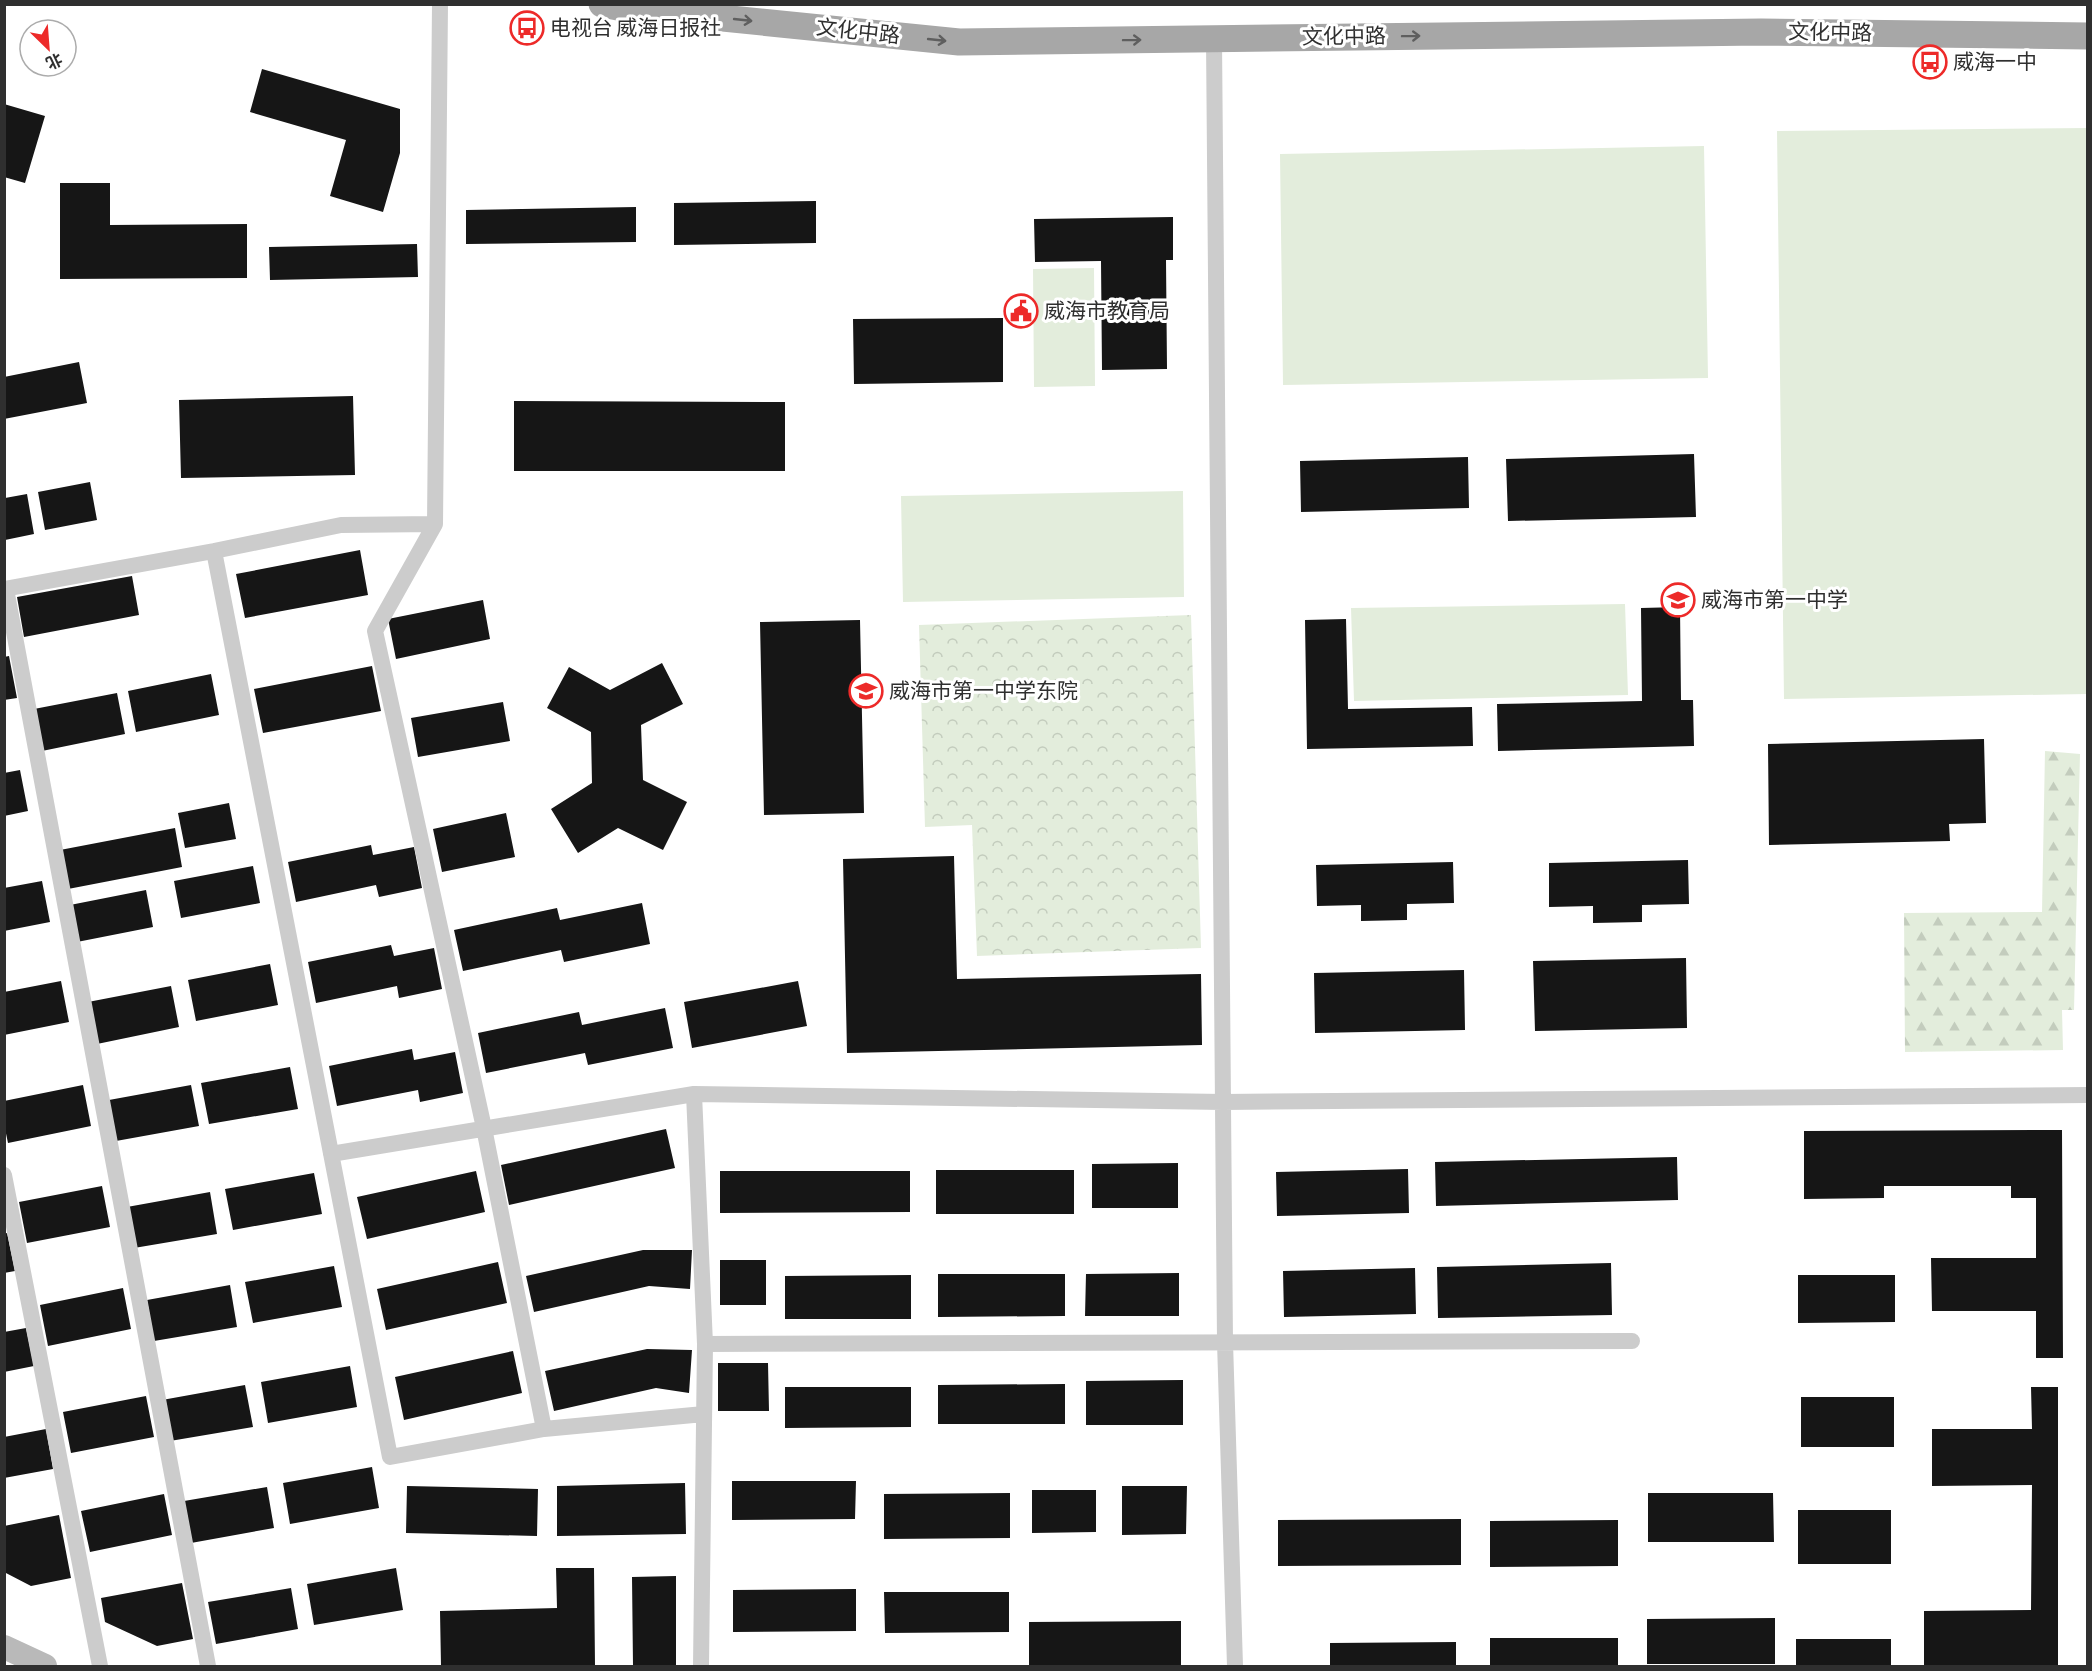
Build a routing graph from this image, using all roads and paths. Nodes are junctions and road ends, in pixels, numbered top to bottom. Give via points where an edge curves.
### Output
1 (440, 4) edge
2 (602, 4) edge
3 (2088, 36) edge
4 (1214, 39) junction
5 (435, 524) junction
6 (214, 551) junction
7 (5, 589) edge
8 (694, 1094) junction
9 (2088, 1095) edge
10 (1222, 1102) junction
11 (484, 1128) junction
12 (331, 1154) junction
13 (4, 1175) edge
14 (1632, 1341) dead end
15 (1225, 1342) junction
16 (705, 1344) junction
17 (704, 1414) junction
18 (544, 1429) junction
19 (4, 1647) edge
20 (45, 1666) edge
21 (100, 1666) edge
22 (208, 1666) edge
23 (701, 1666) edge
24 (1235, 1666) edge

1 - 5 street
2 -> 4 main road, 文化中路 via 959,42
4 -> 3 main road, 文化中路 via 1761,32
4 - 10 street
5 - 6 street via 341,525
5 - 11 street via 375,631
6 - 7 street
6 - 12 street
7 - 22 street
8 - 10 street
8 - 11 street
8 - 16 street
9 - 10 street
10 - 15 street
11 - 12 street
11 - 18 street
12 - 18 street via 390,1457
13 - 21 street
14 - 15 street
15 - 16 street
15 - 24 street
16 - 17 street
17 - 18 street
17 - 23 street
19 - 20 main road

